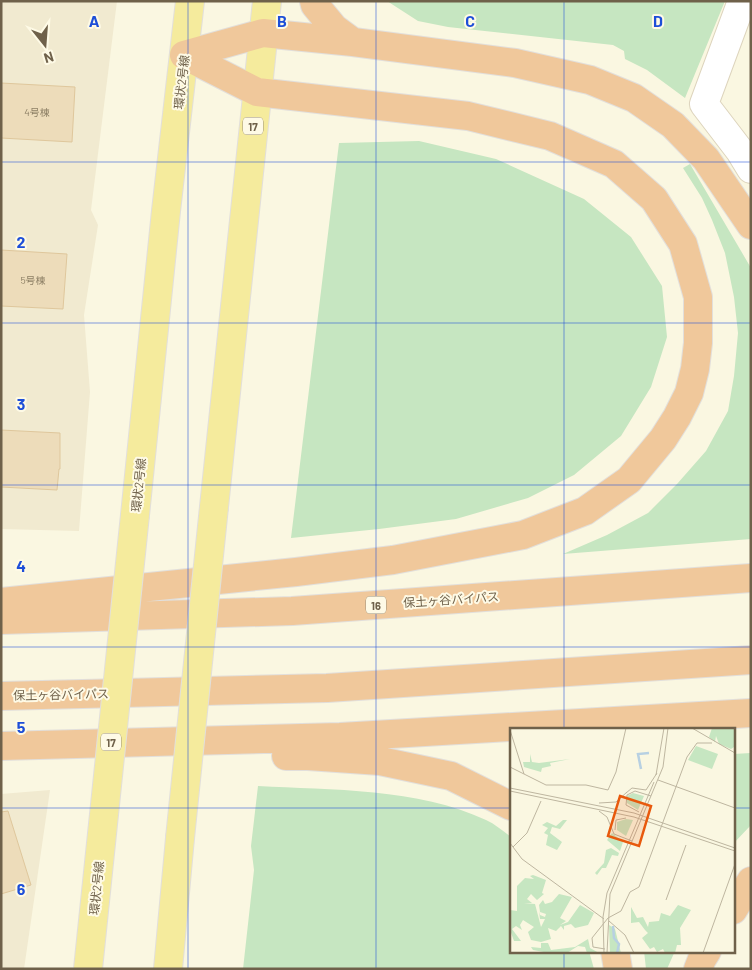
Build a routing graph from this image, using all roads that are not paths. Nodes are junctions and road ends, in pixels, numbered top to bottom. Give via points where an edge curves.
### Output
1 (190, 1) edge
2 (267, 1) edge
3 (314, 1) edge
4 (742, 1) edge
5 (264, 33) junction
6 (354, 42) junction
7 (184, 54) junction
8 (257, 92) junction
9 (751, 168) edge
10 (751, 225) edge
11 (751, 578) edge
12 (1, 602) edge
13 (1, 620) edge
14 (751, 660) edge
15 (1, 696) edge
16 (751, 713) edge
17 (1, 746) edge
18 (1, 755) edge
19 (510, 806) edge
20 (751, 881) edge
21 (734, 908) edge
22 (615, 952) edge
23 (706, 952) edge
24 (88, 969) edge
25 (168, 969) edge
26 (618, 969) edge
27 (698, 969) edge

1 - 7 main road, 環状2号線 / 17
2 - 5 main road, 17
3 - 6 highway via 334,28
4 - 9 street via 704,104
5 - 6 highway
5 - 7 highway
5 - 8 main road, 17
6 - 10 highway via 515,63 590,80 634,98 673,125 706,159
7 - 8 highway
7 - 24 main road, 環状2号線 / 17, bridge
8 - 12 highway via 468,116 550,136 614,164 654,199 682,244 698,296 695,369 678,417 629,480 586,511 524,535 393,560
8 - 25 main road, 17, bridge
11 - 13 highway, 保土ヶ谷バイパス / 16 via 292,610
14 - 15 highway, 保土ヶ谷バイパス via 327,688
16 - 17 highway via 340,737
18 - 19 highway via 308,756 380,761 451,776
20 - 21 highway
22 - 26 highway
23 - 27 highway

